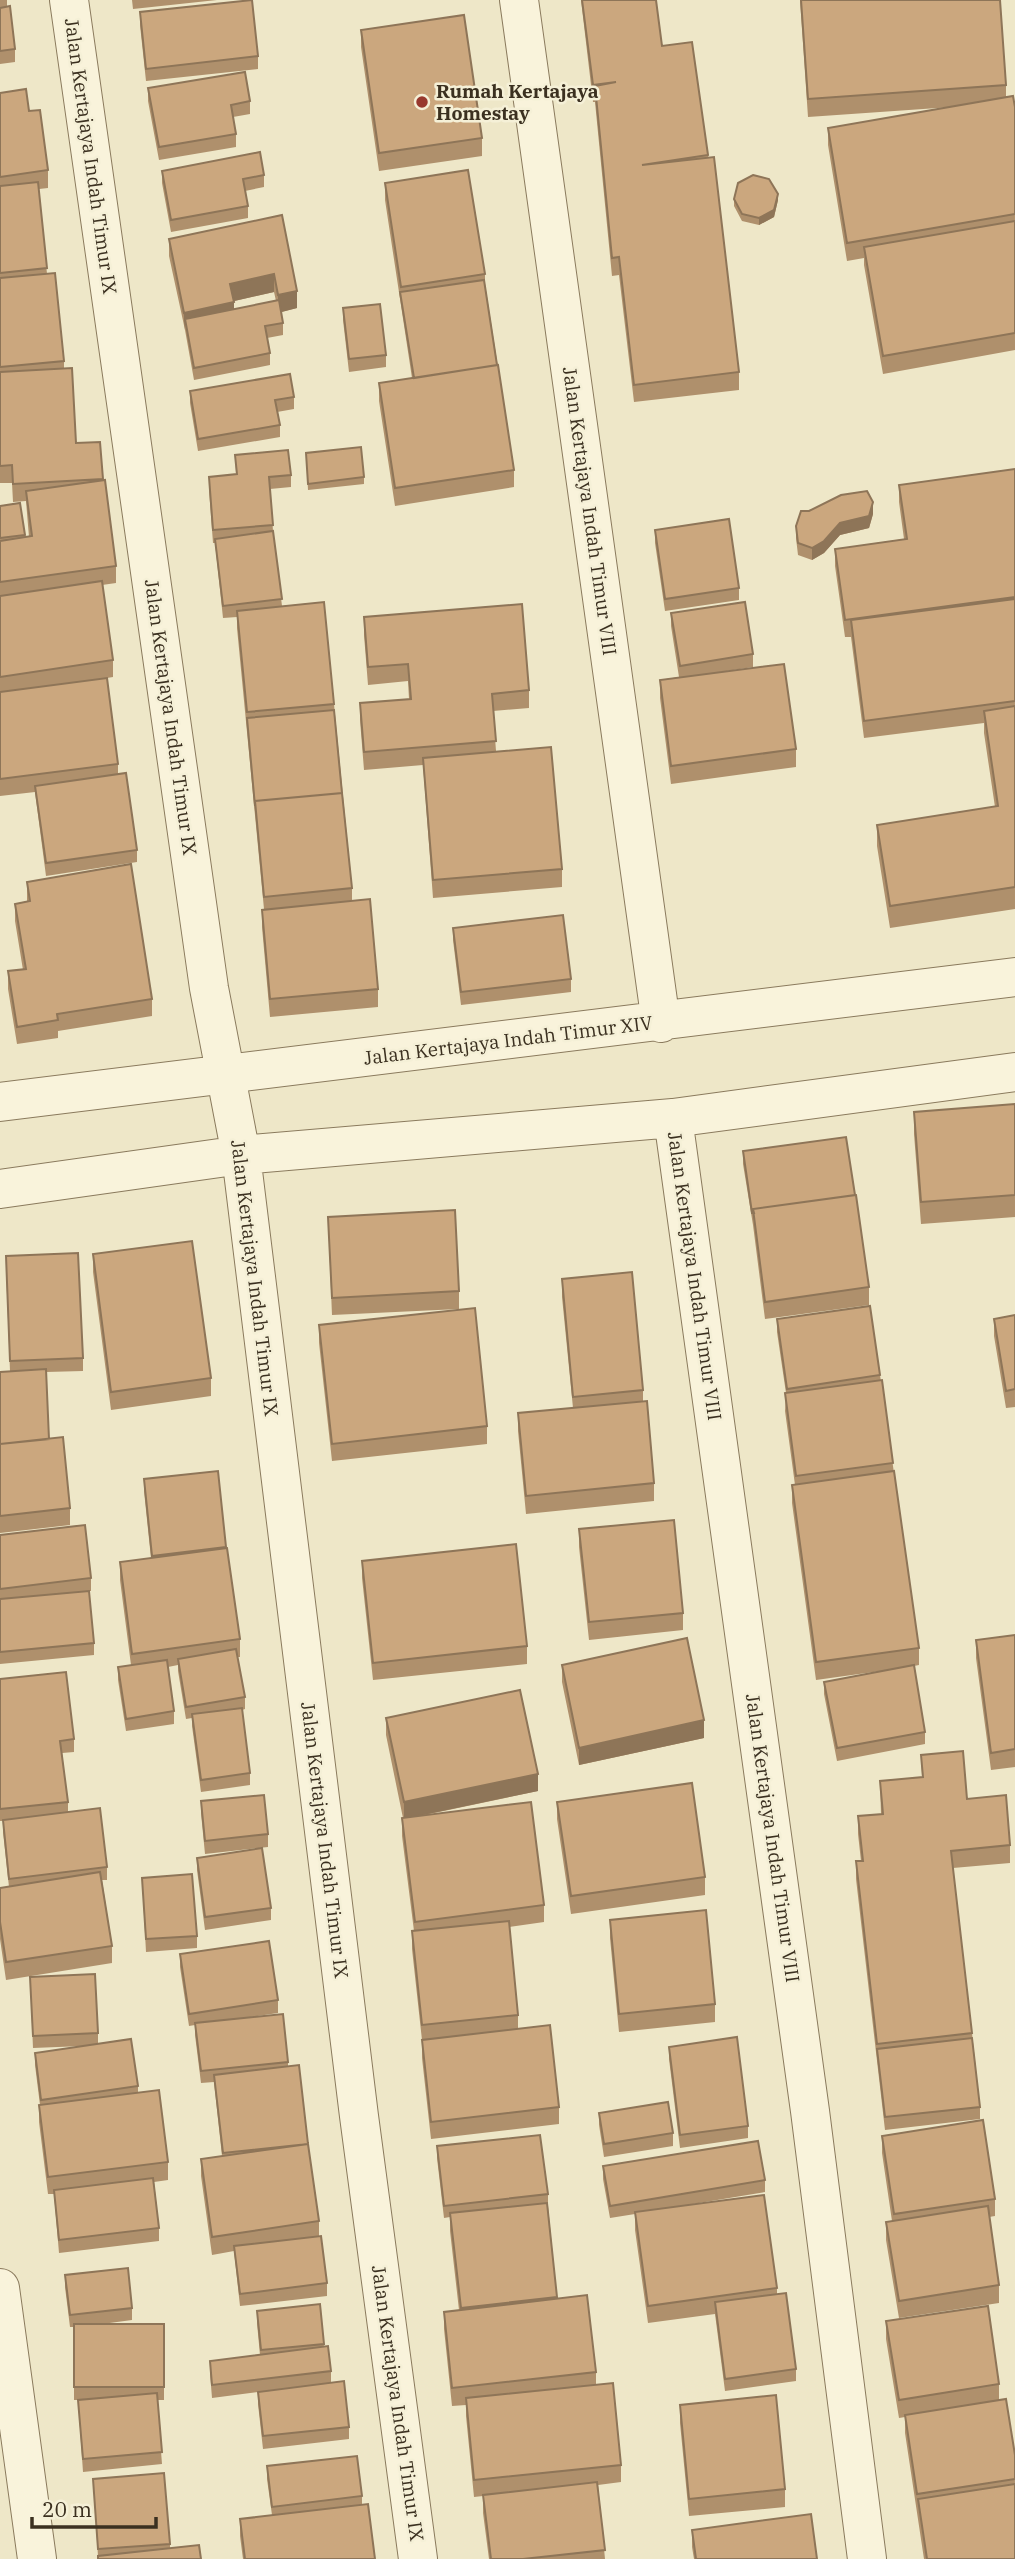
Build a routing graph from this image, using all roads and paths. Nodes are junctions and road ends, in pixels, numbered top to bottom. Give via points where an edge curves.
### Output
1 (69, 0) edge
2 (519, 0) edge
3 (1015, 977) edge
4 (661, 1023) junction
5 (1015, 1072) edge
6 (225, 1073) junction
7 (0, 1102) edge
8 (673, 1118) junction
9 (241, 1155) junction
10 (0, 1189) edge
11 (0, 2288) edge
12 (37, 2559) edge
13 (418, 2559) edge
14 (867, 2559) edge

1 - 6 street, Jalan Kertajaya Indah Timur IX via 207,975
2 - 4 street, Jalan Kertajaya Indah Timur VIII
3 - 4 street, Jalan Kertajaya Indah Timur XIV
4 - 6 street, Jalan Kertajaya Indah Timur XIV
5 - 8 street
6 - 7 street, Jalan Kertajaya Indah Timur XIV
6 - 9 street, Jalan Kertajaya Indah Timur IX
8 - 9 street
8 - 14 street, Jalan Kertajaya Indah Timur VIII
9 - 10 street
9 - 13 street, Jalan Kertajaya Indah Timur IX
11 - 12 street

